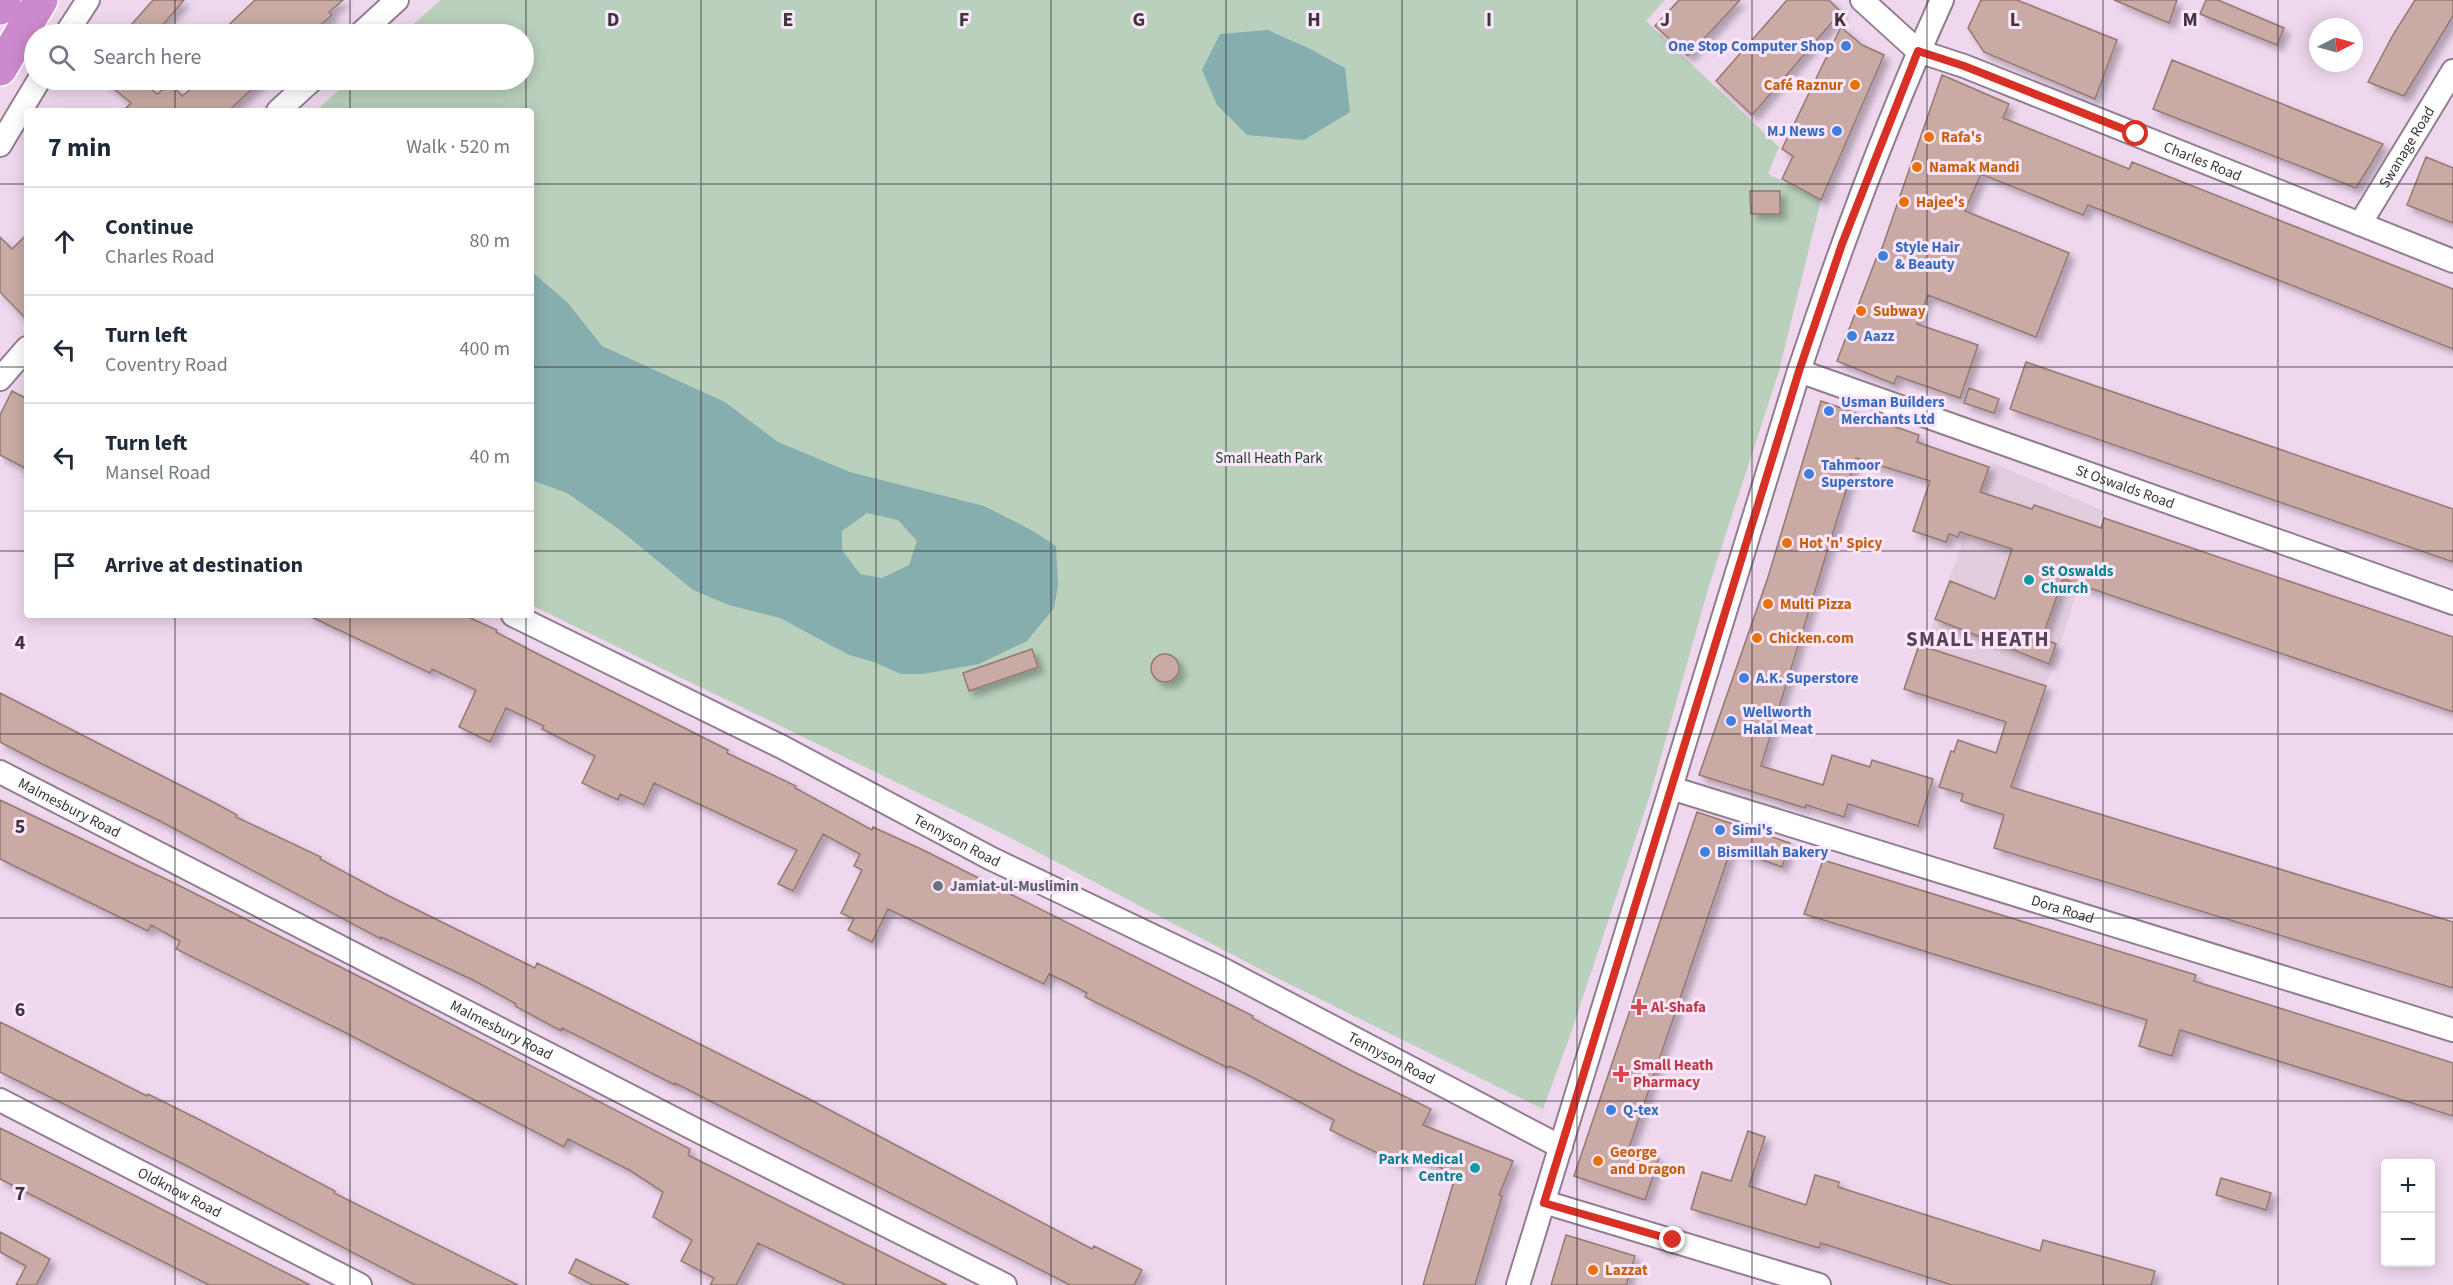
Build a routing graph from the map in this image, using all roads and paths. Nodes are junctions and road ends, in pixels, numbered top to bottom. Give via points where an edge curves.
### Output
1 (4, 0) edge
2 (42, 0) edge
3 (88, 0) edge
4 (397, 0) edge
5 (1862, 0) edge
6 (1941, 0) edge
7 (0, 8) edge
8 (27, 24) edge
9 (72, 24) edge
10 (371, 24) edge
11 (24, 30) edge
12 (1918, 51) junction
13 (0, 69) edge
14 (2453, 71) edge
15 (33, 90) edge
16 (301, 90) edge
17 (281, 108) edge
18 (0, 145) edge
19 (2360, 224) junction
20 (2453, 261) edge
21 (1799, 371) junction
22 (2453, 603) edge
23 (519, 618) edge
24 (0, 772) edge
25 (1671, 788) junction
26 (2453, 1030) edge
27 (0, 1100) edge
28 (1560, 1147) junction
29 (1544, 1203) junction
30 (360, 1285) edge
31 (1005, 1285) edge
32 (1518, 1285) edge
33 (1818, 1285) edge

1 - 7 highway
2 - 8 highway
3 - 9 street
4 - 10 street
5 - 12 street
6 - 12 street
11 - 13 highway
12 - 19 street, Charles Road
12 - 21 street via 1842,244
14 - 19 street, Swanage Road
15 - 18 street
16 - 17 street
19 - 20 street, Charles Road
21 - 22 street, St Oswalds Road
21 - 25 street
23 - 28 street, Tennyson Road via 782,747 990,858 1224,970
24 - 31 street, Malmesbury Road
25 - 26 street, Dora Road
25 - 28 street
27 - 30 street, Oldknow Road
28 - 29 street
29 - 32 street
29 - 33 street

